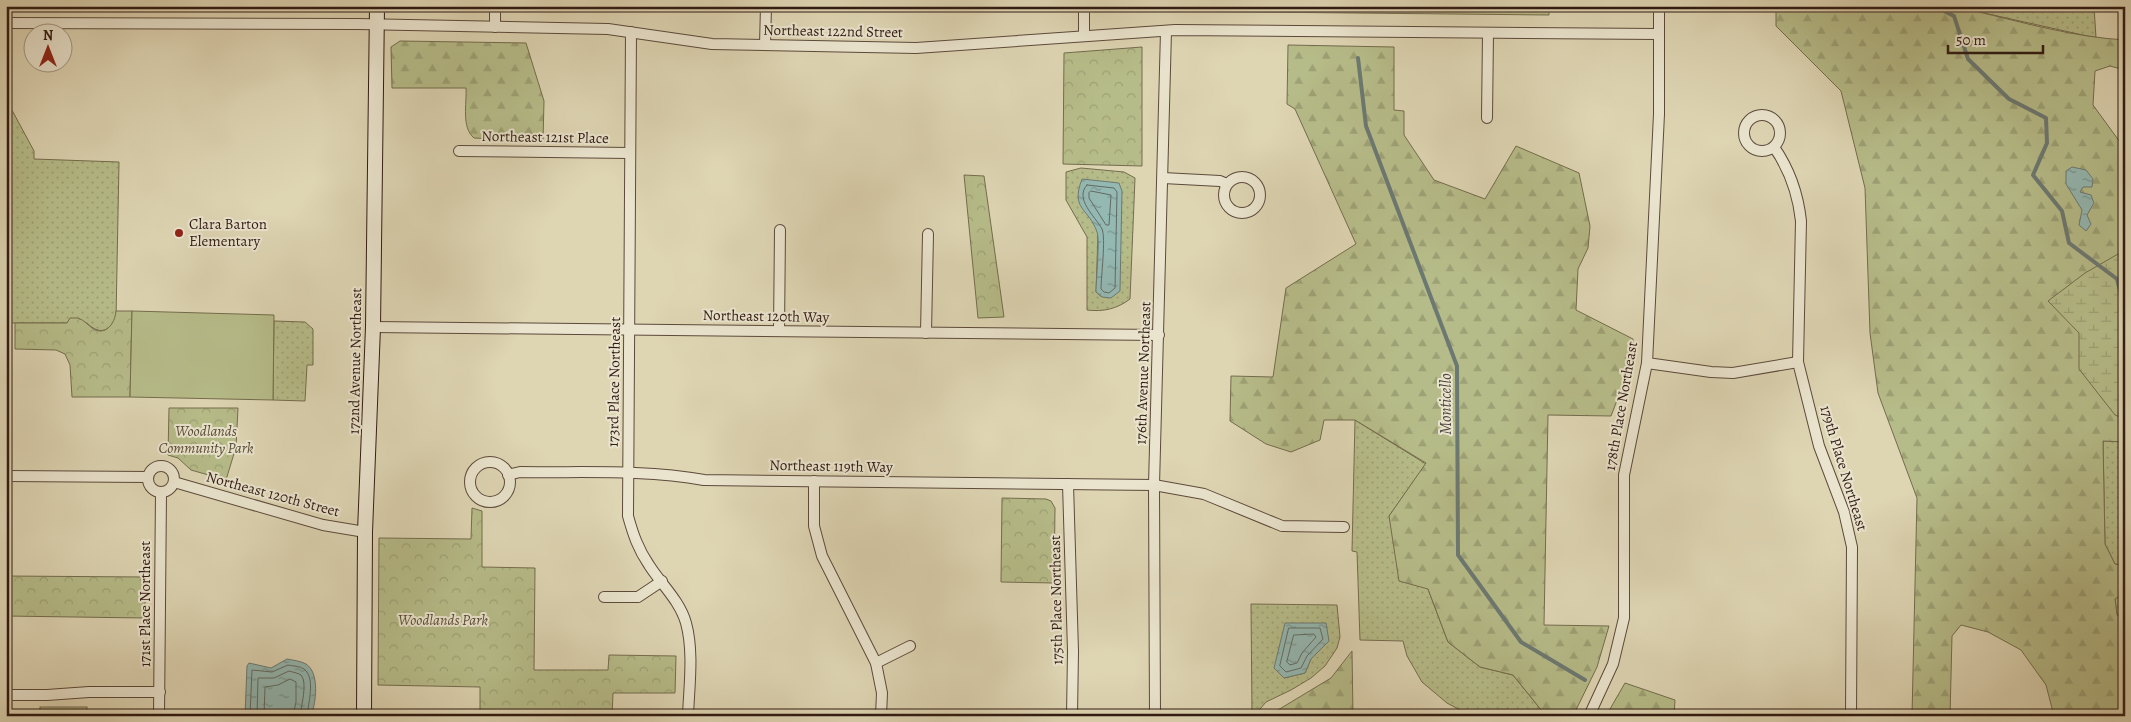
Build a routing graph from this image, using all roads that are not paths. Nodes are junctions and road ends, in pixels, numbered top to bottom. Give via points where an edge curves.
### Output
1 (377, 6) edge
2 (495, 6) edge
3 (766, 6) edge
4 (1084, 6) edge
5 (1659, 6) edge
6 (6, 23) edge
7 (375, 25) junction
8 (495, 27) junction
9 (1166, 31) junction
10 (631, 32) junction
11 (1488, 33) junction
12 (1659, 34) junction
13 (1084, 36) junction
14 (765, 45) junction
15 (1487, 118) dead end
16 (1774, 147) dead end
17 (459, 151) dead end
18 (630, 153) junction
19 (1163, 178) junction
20 (1227, 184) dead end
21 (780, 230) dead end
22 (928, 234) dead end
23 (373, 327) junction
24 (630, 330) junction
25 (779, 331) junction
26 (926, 333) junction
27 (1159, 336) junction
28 (1798, 362) junction
29 (1647, 363) junction
30 (628, 473) junction
31 (6, 476) edge
32 (508, 476) dead end
33 (148, 477) junction
34 (814, 481) junction
35 (174, 482) junction
36 (1068, 484) junction
37 (1154, 485) junction
38 (161, 492) junction
39 (1344, 527) dead end
40 (366, 532) junction
41 (662, 581) junction
42 (604, 597) dead end
43 (910, 646) dead end
44 (876, 663) junction
45 (160, 692) junction
46 (6, 695) edge
47 (160, 716) edge
48 (364, 716) edge
49 (688, 716) edge
50 (881, 716) edge
51 (1072, 716) edge
52 (1154, 716) edge
53 (1590, 716) edge
54 (1851, 716) edge

1 - 7 street, 172nd Avenue Northeast
2 - 8 street
3 - 14 street
4 - 13 street
5 - 12 street, 178th Place Northeast
6 - 7 street, Northeast 122nd Street
7 - 8 street, Northeast 122nd Street
7 - 23 street, 172nd Avenue Northeast
8 - 10 street, Northeast 122nd Street
9 - 11 street, Northeast 122nd Street
9 - 13 street, Northeast 122nd Street
9 - 19 street, 176th Avenue Northeast
10 - 14 street, Northeast 122nd Street via 712,44
10 - 18 street, 173rd Place Northeast
11 - 12 street, Northeast 122nd Street
11 - 15 street
12 - 29 street, 178th Place Northeast
13 - 14 street, Northeast 122nd Street via 916,48
16 - 28 street, 179th Place Northeast via 1794,182 1799,200
17 - 18 street, Northeast 121st Place
18 - 24 street, 173rd Place Northeast
19 - 20 street
19 - 27 street, 176th Avenue Northeast
21 - 25 street
22 - 26 street
23 - 24 street, Northeast 120th Way
23 - 40 street, 172nd Avenue Northeast
24 - 25 street, Northeast 120th Way
24 - 30 street, 173rd Place Northeast
25 - 26 street, Northeast 120th Way
26 - 27 street, Northeast 120th Way
27 - 37 street, 176th Avenue Northeast
28 - 29 street via 1733,373
28 - 54 street, 179th Place Northeast via 1819,446 1844,512 1852,547
29 - 53 street, 178th Place Northeast via 1624,475 1624,618 1612,664
30 - 32 street, Northeast 119th Way via 520,472
30 - 34 street, Northeast 119th Way via 672,474 704,480
30 - 41 street, 173rd Place Northeast via 628,516 635,541
31 - 33 street
33 - 35 street via 155,467 164,466 171,470
33 - 38 street via 153,489
34 - 36 street, Northeast 119th Way
34 - 44 street via 814,526 822,556
35 - 38 street
35 - 40 street, Northeast 120th Street via 323,524
36 - 37 street, Northeast 119th Way
36 - 51 street, 175th Place Northeast
37 - 39 street, Northeast 119th Way via 1204,494 1282,526
37 - 52 street, 176th Avenue Northeast
38 - 45 street, 171st Place Northeast
40 - 48 street, 172nd Avenue Northeast
41 - 42 street via 638,597
41 - 49 street, 173rd Place Northeast via 686,623
43 - 44 street
44 - 50 street via 882,693
45 - 46 street
45 - 47 street, 171st Place Northeast

